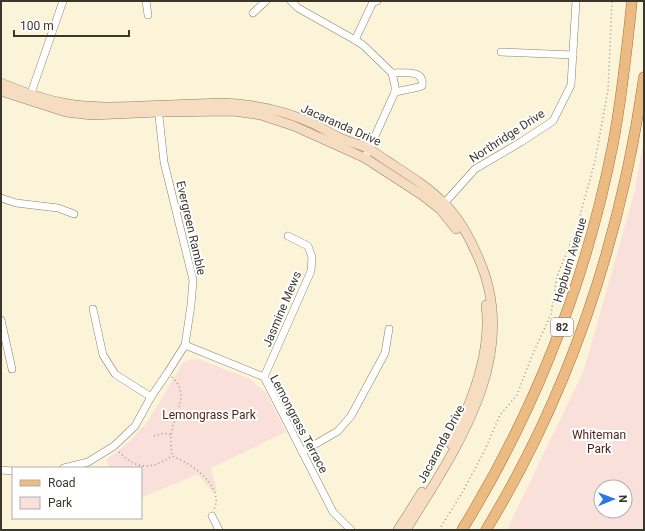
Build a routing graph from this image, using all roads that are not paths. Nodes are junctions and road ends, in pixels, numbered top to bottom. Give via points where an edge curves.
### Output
1 (63, 1) edge
2 (146, 1) edge
3 (266, 1) edge
4 (291, 1) edge
5 (377, 1) edge
6 (576, 1) edge
7 (632, 1) edge
8 (253, 13) dead end
9 (148, 15) dead end
10 (355, 40) junction
11 (501, 52) dead end
12 (573, 55) junction
13 (392, 73) junction
14 (644, 78) edge
15 (1, 83) edge
16 (1, 91) edge
17 (395, 92) junction
18 (30, 98) junction
19 (159, 108) junction
20 (369, 149) junction
21 (365, 158) junction
22 (1, 198) edge
23 (442, 206) junction
24 (74, 214) dead end
25 (288, 236) dead end
26 (93, 309) dead end
27 (1, 320) edge
28 (389, 329) dead end
29 (185, 345) junction
30 (12, 369) dead end
31 (264, 377) junction
32 (151, 397) junction
33 (302, 452) junction
34 (68, 467) edge
35 (1, 470) edge
36 (12, 470) edge
37 (212, 516) road end
38 (219, 530) edge
39 (352, 530) edge
40 (398, 530) edge
41 (406, 530) edge
42 (462, 530) edge
43 (486, 530) edge

1 - 18 street
2 - 9 street
3 - 8 street
4 - 10 street via 298,8
5 - 10 street via 373,2
6 - 12 street, Northridge Drive
7 - 42 main road, Hepburn Avenue / 82 via 625,71 613,143 598,212 578,281 554,348 528,407 493,477
10 - 13 street
11 - 12 street
12 - 23 street, Northridge Drive via 571,85 553,121 475,169
13 - 17 street
13 - 17 street via 415,73 423,80 422,86
14 - 43 main road, 82 via 626,182 608,252 585,322 544,422
15 - 18 street, Jacaranda Drive
16 - 18 street, Jacaranda Drive
17 - 20 street
18 - 19 street, Jacaranda Drive via 66,112 92,115
19 - 20 street, Jacaranda Drive via 238,104 266,108 313,124 339,138
19 - 21 street, Jacaranda Drive via 233,111 261,115 294,126
19 - 29 street, Evergreen Ramble via 164,162 193,280
20 - 21 street
20 - 23 street, Jacaranda Drive via 419,182
21 - 23 street, Jacaranda Drive
22 - 24 street via 16,203 58,208
23 - 40 street, Jacaranda Drive via 476,264 483,288 487,332 483,365 465,415 447,451
23 - 41 street, Jacaranda Drive via 462,226 486,279 493,318 491,352 483,386 469,422
25 - 31 street, Jasmine Mews via 308,246 312,257 310,271
26 - 32 street via 103,355 115,374
27 - 30 street
28 - 33 street via 385,353 351,416 338,432
29 - 31 street, Lemongrass Terrace
29 - 32 street, Evergreen Ramble
31 - 33 street, Lemongrass Terrace
32 - 34 street, Evergreen Ramble via 135,426 114,446 88,462
33 - 39 street, Lemongrass Terrace via 333,512
35 - 36 street
37 - 38 street

